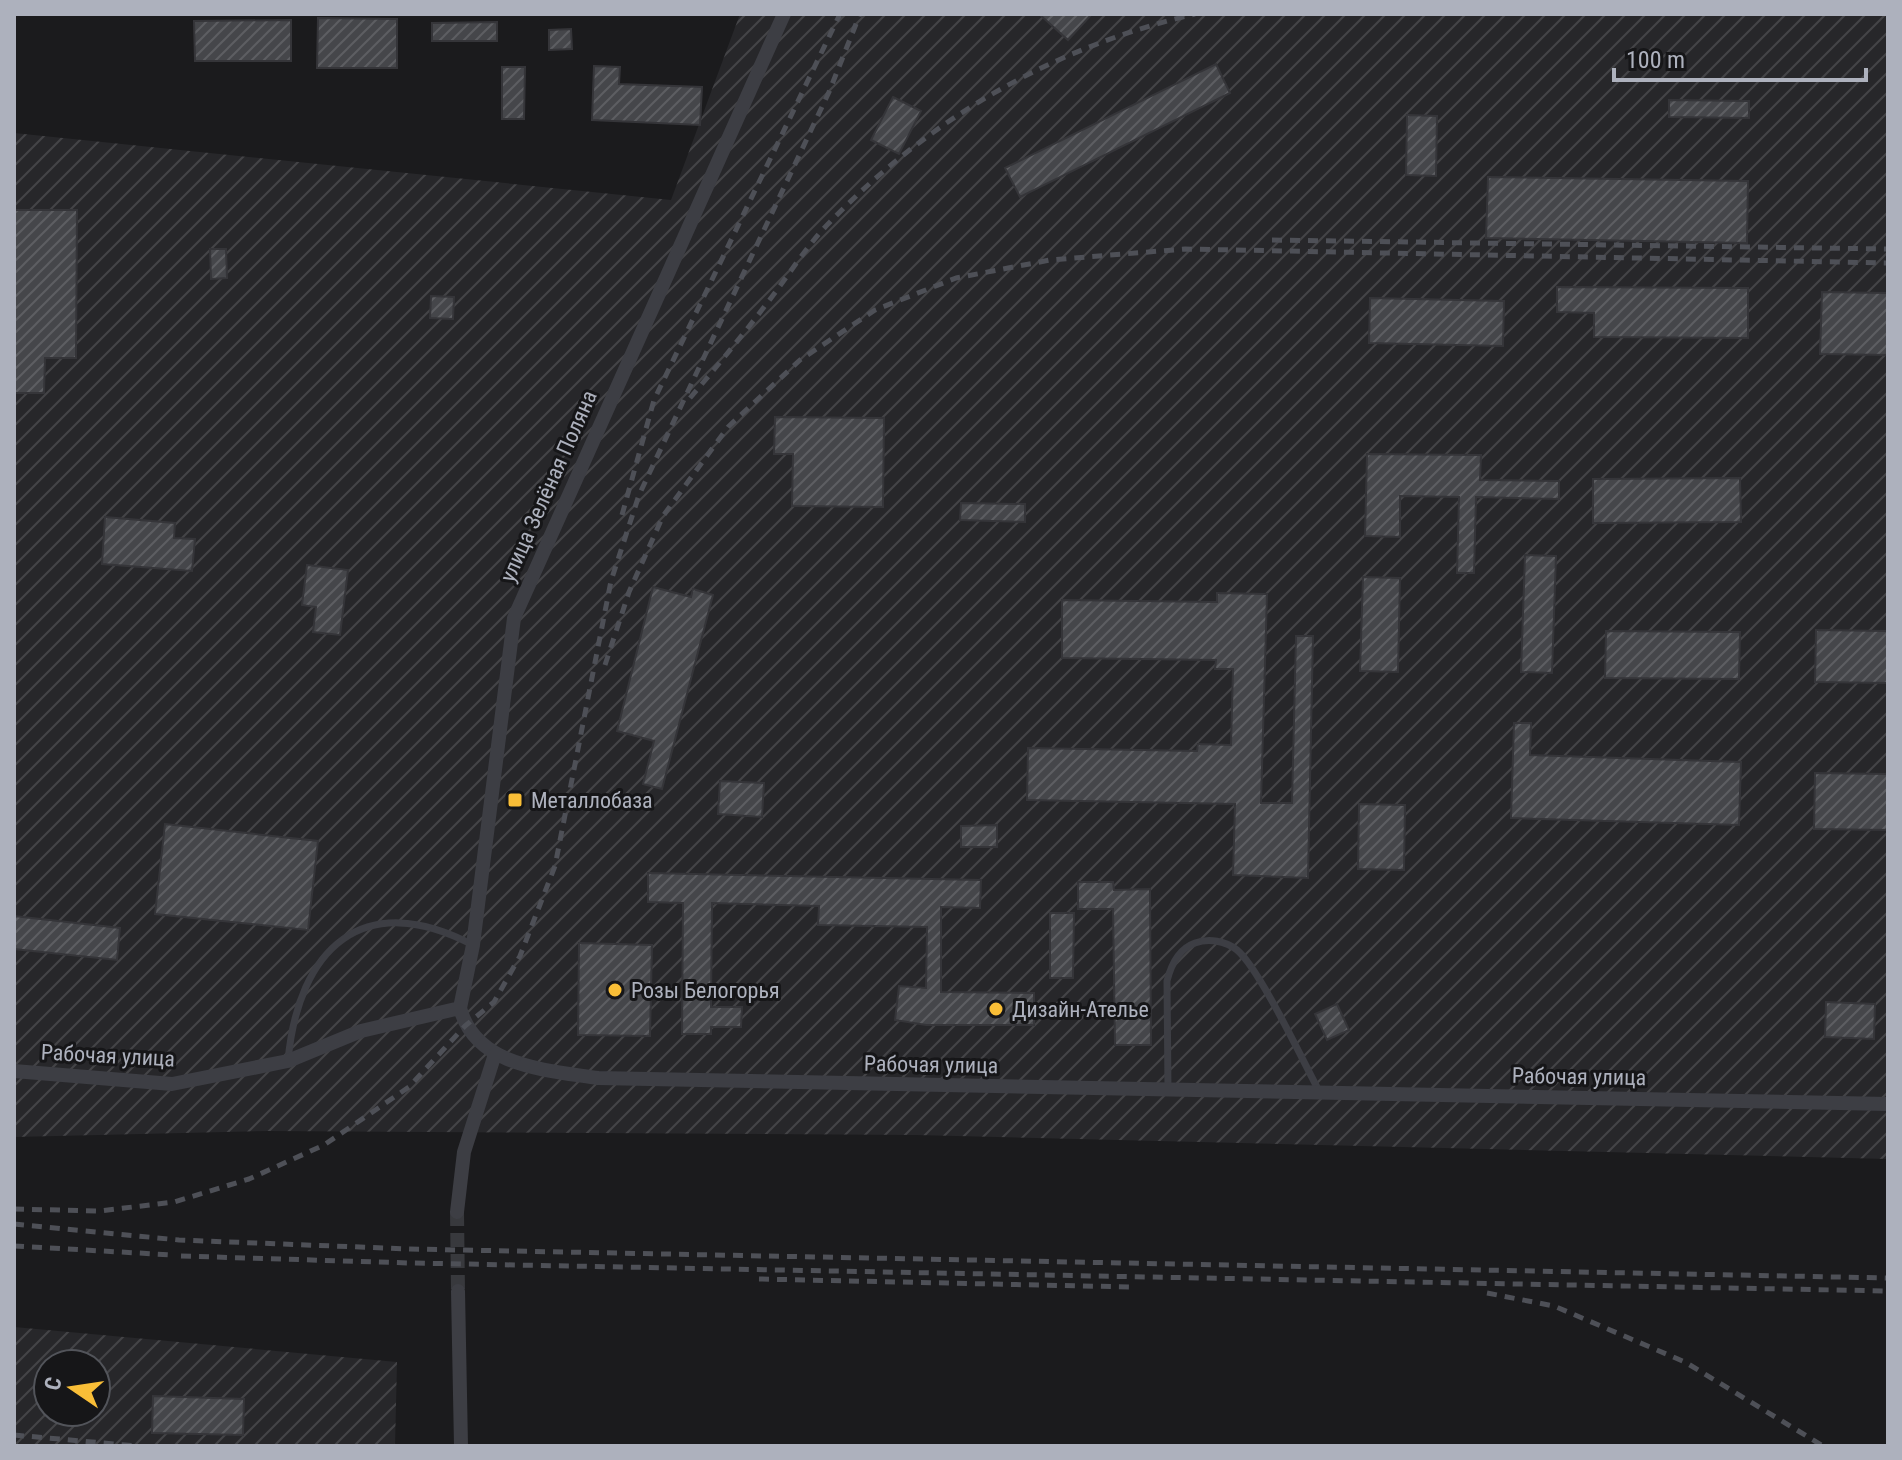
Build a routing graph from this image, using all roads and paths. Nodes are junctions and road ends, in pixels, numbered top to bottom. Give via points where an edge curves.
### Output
1 (784, 14) edge
2 (473, 945) junction
3 (460, 1008) junction
4 (495, 1054) junction
5 (288, 1061) junction
6 (14, 1071) edge
7 (1168, 1090) junction
8 (1320, 1093) junction
9 (1888, 1104) edge
10 (457, 1212) tunnel mouth
11 (458, 1291) tunnel mouth
12 (461, 1446) edge

1 - 2 street, улица Зелёная Поляна via 514,618
2 - 3 street, улица Зелёная Поляна
2 - 5 lane via 445,930 411,923 372,927 345,938 314,967 301,991
3 - 4 street, Рабочая улица via 476,1041
3 - 5 street, Рабочая улица via 361,1031
4 - 7 street, Рабочая улица via 538,1069 598,1078
4 - 10 street via 464,1152
5 - 6 street, Рабочая улица via 172,1084
7 - 8 street, Рабочая улица
7 - 8 lane via 1171,965 1181,951 1211,940 1225,943 1247,961
8 - 9 street, Рабочая улица
11 - 12 street

